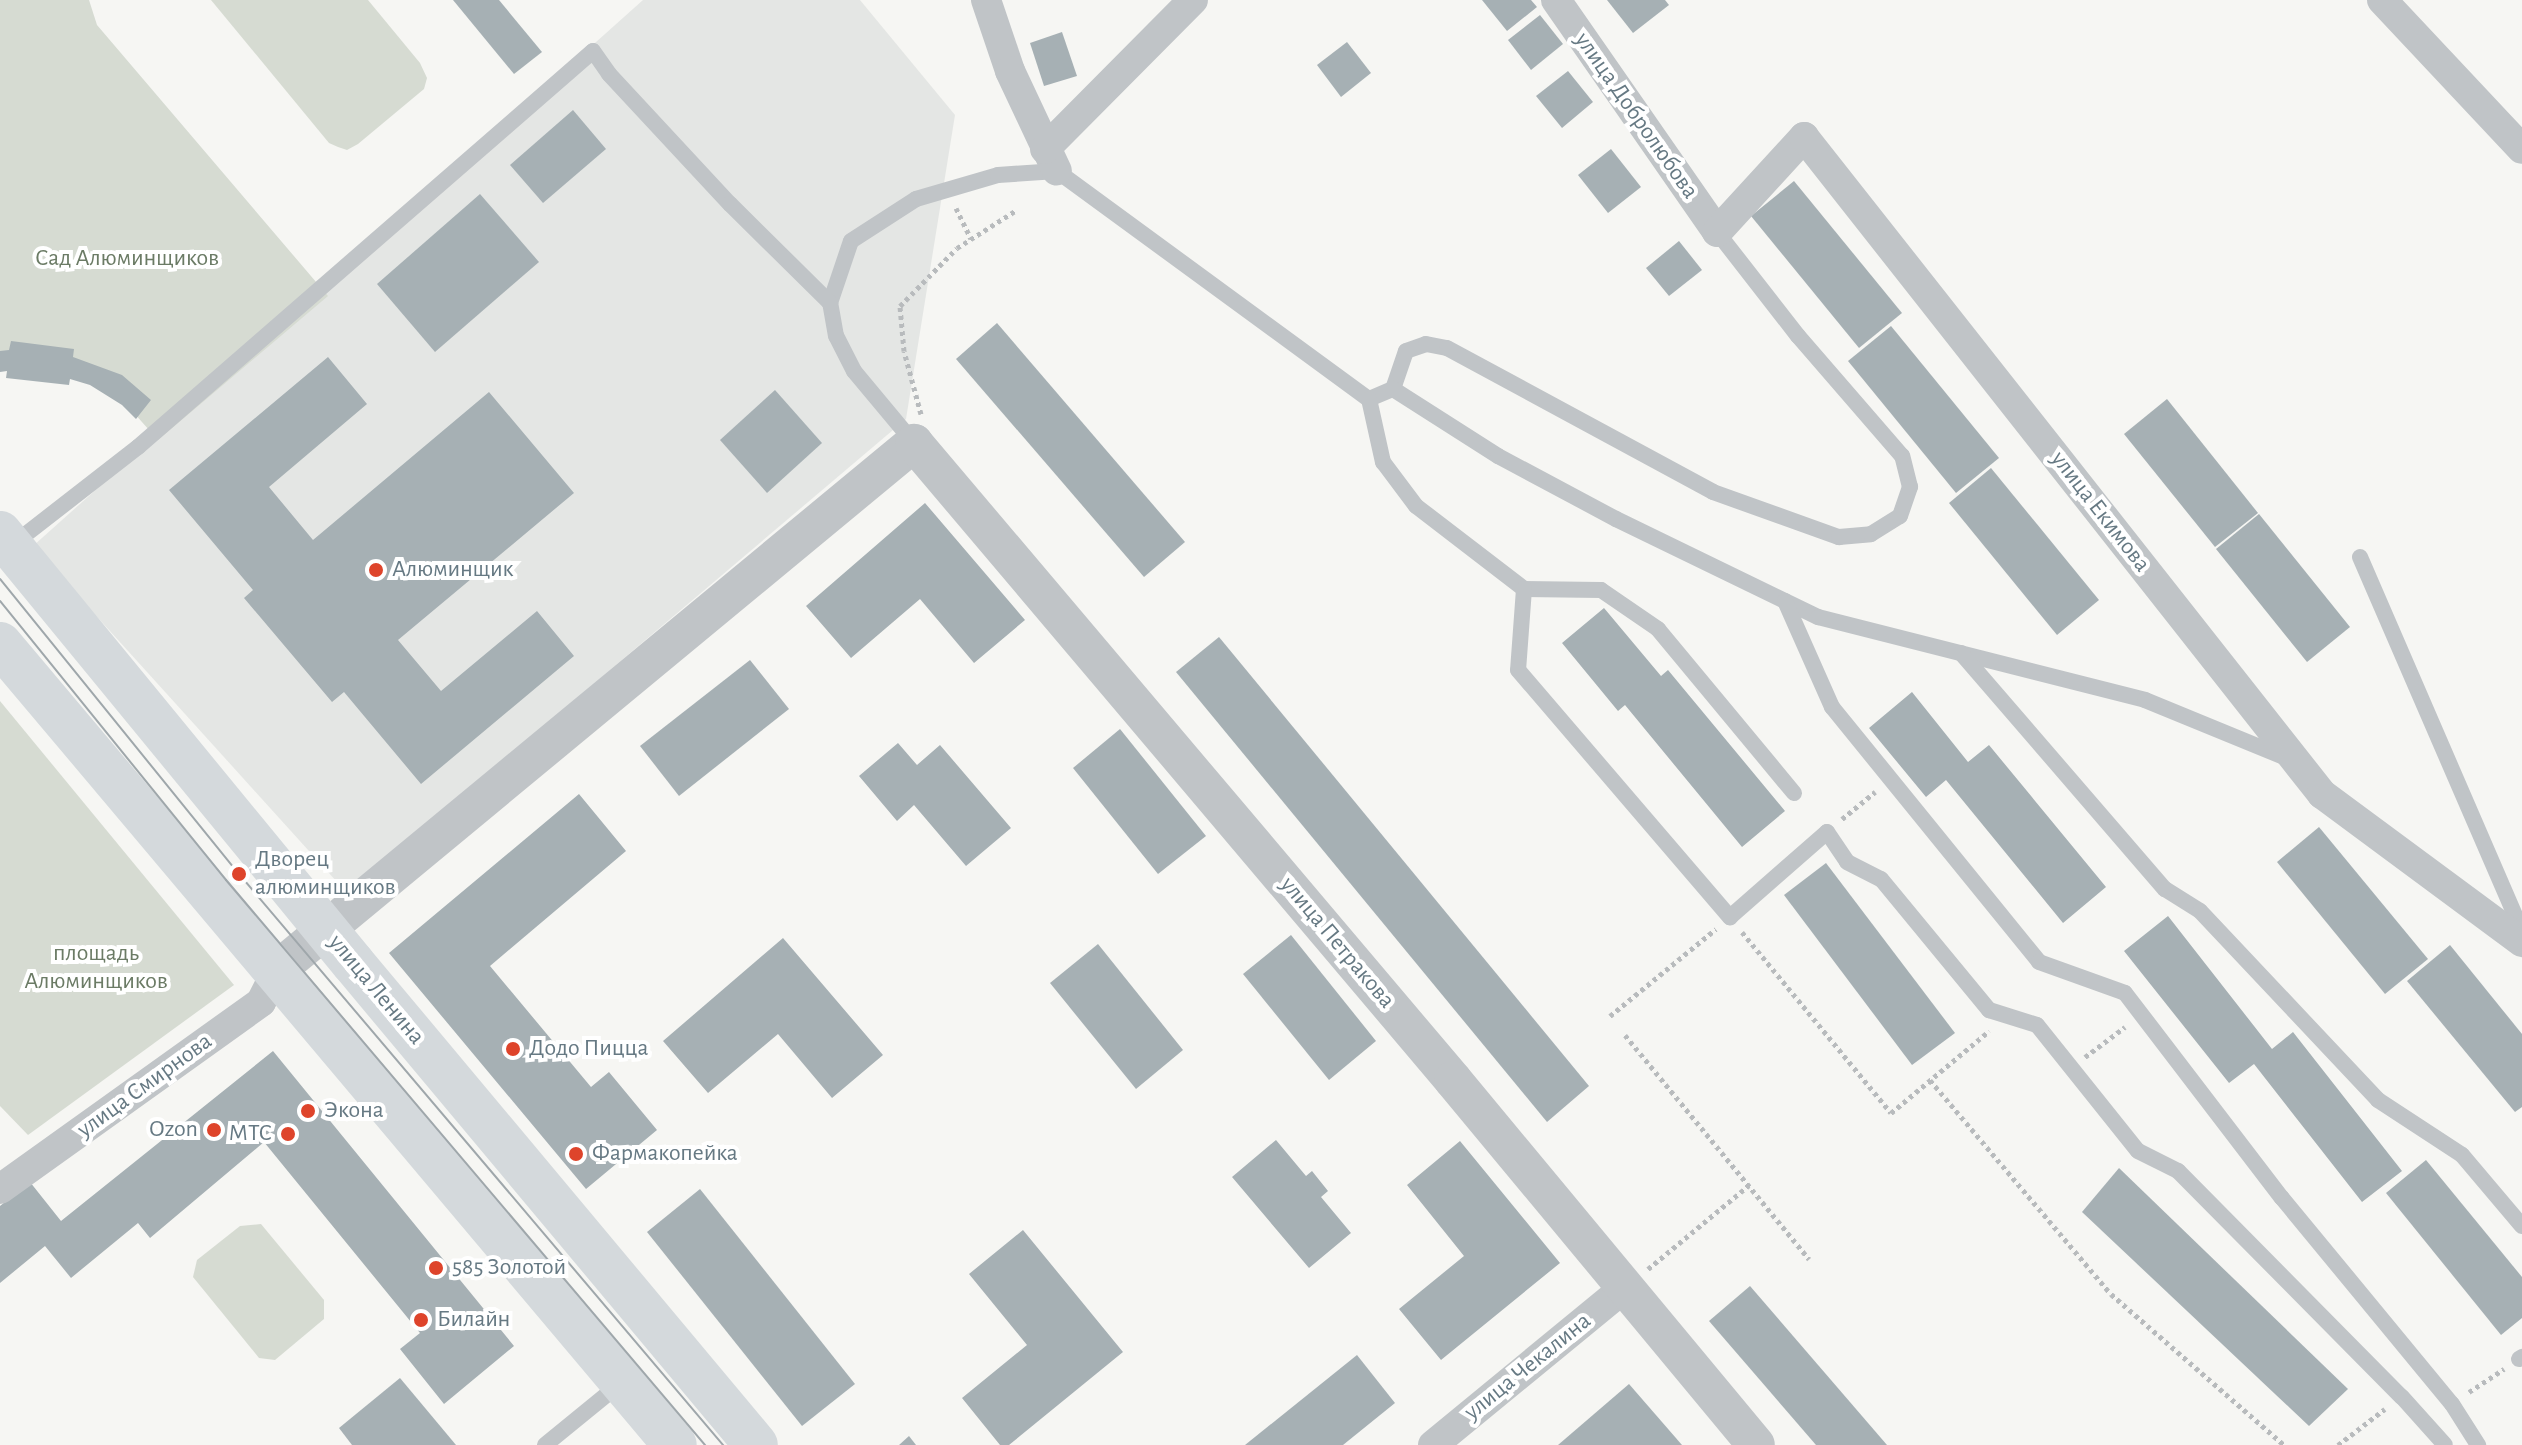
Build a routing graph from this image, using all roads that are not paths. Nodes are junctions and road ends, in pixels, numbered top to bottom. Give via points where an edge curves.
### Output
1 (986, 0) edge
2 (1193, 0) edge
3 (1556, 0) edge
4 (2382, 0) edge
5 (2522, 149) edge
6 (1051, 160) junction
7 (1717, 232) junction
8 (830, 303) junction
9 (1393, 389) junction
10 (1369, 399) junction
11 (918, 430) junction
12 (6, 539) edge
13 (2360, 557) dead end
14 (1524, 589) junction
15 (1785, 601) junction
16 (0, 644) edge
17 (1960, 652) junction
18 (2298, 763) junction
19 (1794, 793) dead end
20 (2522, 931) edge
21 (327, 932) junction
22 (2522, 942) edge
23 (277, 970) junction
24 (0, 1189) edge
25 (2522, 1226) edge
26 (1623, 1289) junction
27 (622, 1382) junction
28 (545, 1445) edge
29 (675, 1445) edge
30 (756, 1445) edge
31 (1433, 1445) edge
32 (1756, 1445) edge
33 (2445, 1445) edge
34 (2478, 1445) edge

1 - 6 street via 1010,71
2 - 6 street
3 - 7 street, улица Добролюбова
4 - 5 street
6 - 8 lane via 916,199 851,241
6 - 10 lane
7 - 9 lane via 1902,456 1910,487 1900,516 1871,534 1839,537 1713,492 1447,348 1426,344 1406,351
7 - 18 street, улица Екимова via 1804,137
8 - 11 lane via 836,336 854,371
8 - 12 lane via 720,193 593,51 150,436
9 - 10 lane
9 - 15 lane via 1498,456
10 - 14 lane via 1383,462 1416,506
11 - 21 street
11 - 26 street, улица Петракова
12 - 21 main road, улица Ленина
13 - 20 lane
14 - 19 lane via 1601,590 1658,629
14 - 33 lane via 1518,670 1730,917 1827,832 1847,862 1881,879 1989,1010 2037,1025 2138,1151 2178,1171
15 - 17 lane via 1818,617
15 - 34 lane via 1832,707 2039,962 2125,993 2282,1198 2452,1404
16 - 23 main road
17 - 18 lane via 2145,700
17 - 25 lane via 2165,889 2200,911 2378,1100 2462,1155
18 - 22 street, улица Екимова via 2322,794
21 - 23 street
21 - 30 main road, улица Ленина
23 - 24 street, улица Смирнова via 261,1002
23 - 27 main road
26 - 31 street, улица Чекалина
26 - 32 street, улица Петракова
27 - 28 lane
27 - 29 main road

